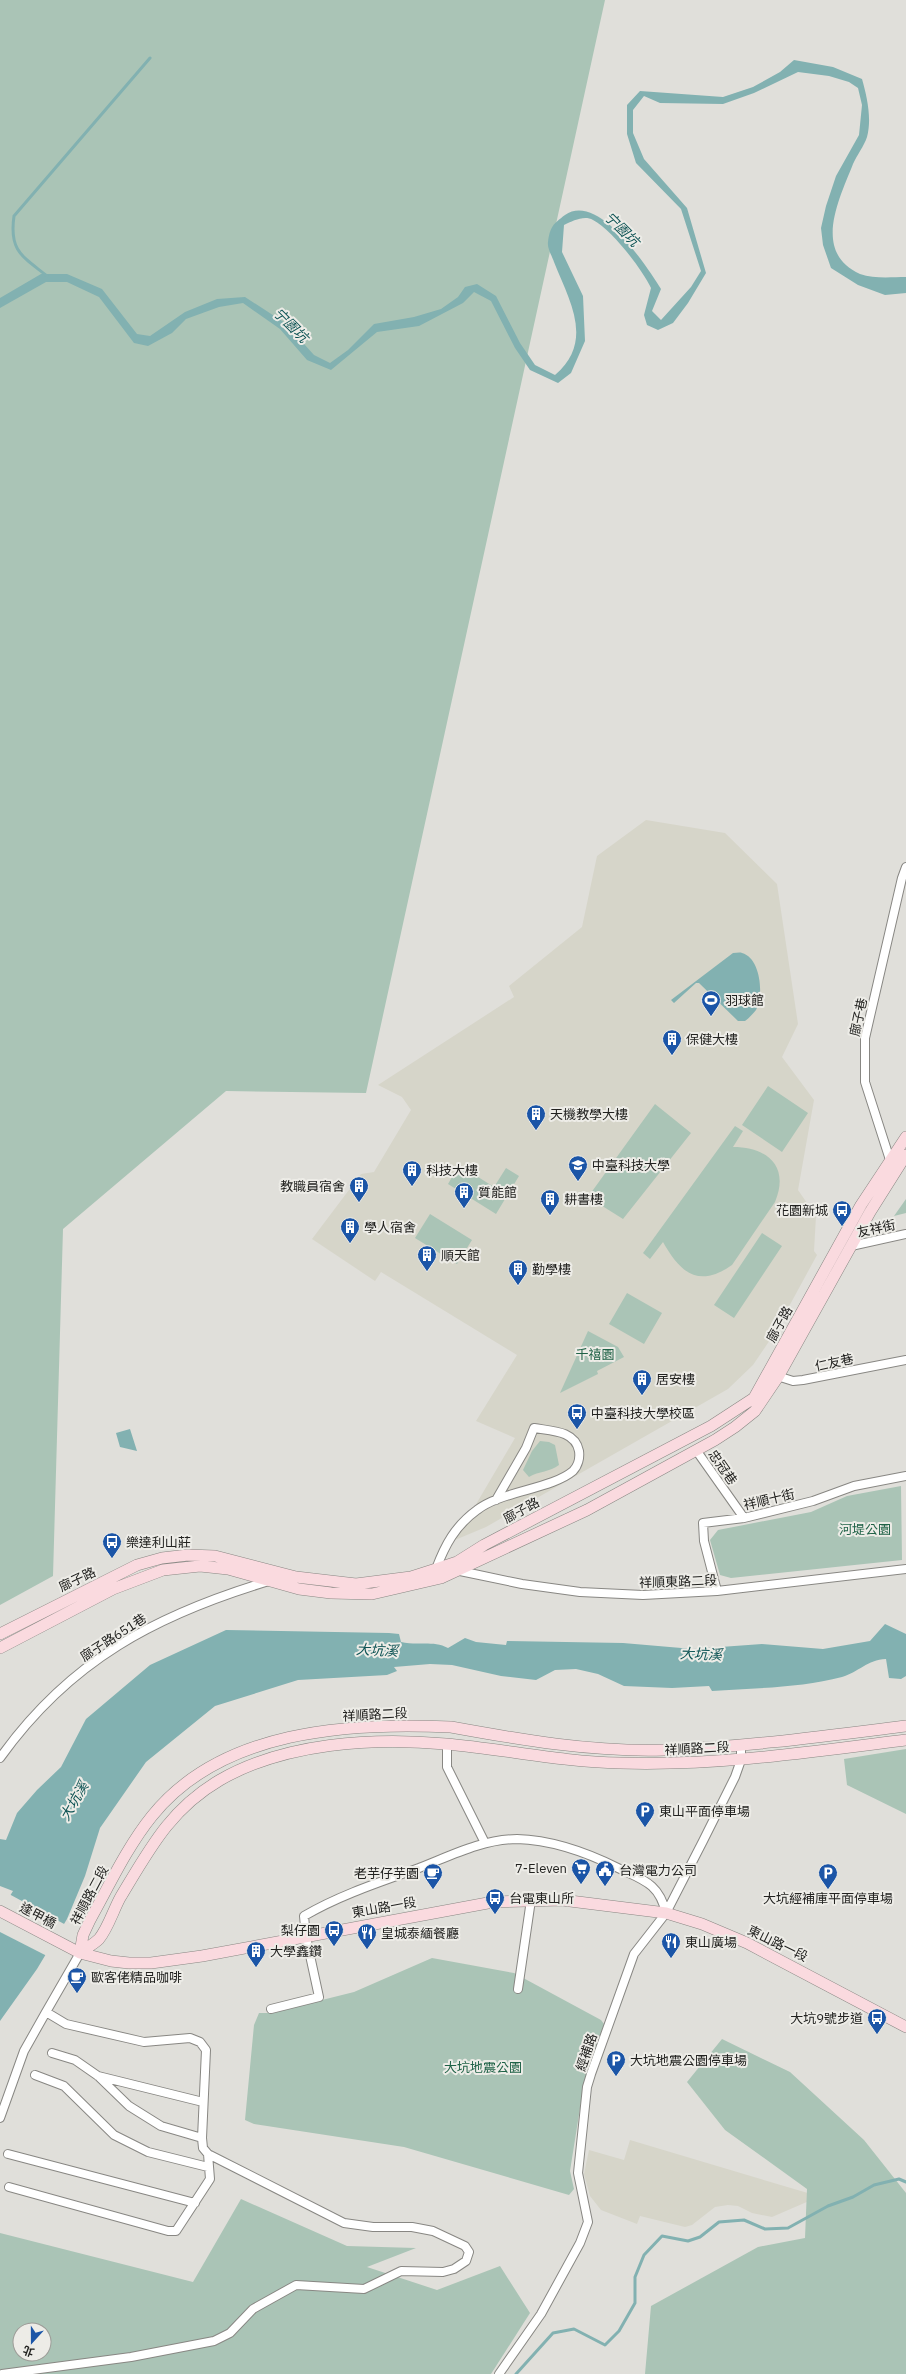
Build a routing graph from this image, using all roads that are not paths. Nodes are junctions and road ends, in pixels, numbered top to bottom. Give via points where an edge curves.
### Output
1 (906, 867) edge
2 (906, 1137) edge
3 (906, 1155) edge
4 (890, 1160) junction
5 (894, 1172) junction
6 (906, 1234) edge
7 (851, 1246) junction
8 (906, 1360) edge
9 (768, 1372) junction
10 (778, 1377) junction
11 (696, 1450) junction
12 (906, 1476) edge
13 (496, 1500) junction
14 (744, 1518) junction
15 (459, 1566) junction
16 (906, 1569) edge
17 (438, 1574) junction
18 (269, 1581) junction
19 (717, 1591) junction
20 (0, 1634) edge
21 (0, 1648) edge
22 (906, 1726) edge
23 (906, 1740) edge
24 (447, 1744) junction
25 (741, 1746) junction
26 (0, 1758) edge
27 (741, 1760) junction
28 (485, 1843) junction
29 (531, 1900) junction
30 (0, 1911) edge
31 (666, 1912) junction
32 (306, 1937) junction
33 (62, 1944) joint
34 (80, 1952) junction
35 (518, 1989) dead end
36 (271, 2009) dead end
37 (46, 2012) junction
38 (906, 2027) edge
39 (52, 2053) dead end
40 (34, 2075) dead end
41 (98, 2076) junction
42 (203, 2102) junction
43 (0, 2118) edge
44 (202, 2138) junction
45 (8, 2154) dead end
46 (208, 2154) junction
47 (208, 2166) junction
48 (9, 2188) dead end
49 (195, 2203) junction
50 (2, 2374) edge
51 (499, 2374) edge

1 - 4 street, 廍子巷 via 865,1038 865,1082
2 - 4 main road, 廍子路
3 - 5 main road, 廍子路
4 - 5 street, 廍子巷
4 - 9 main road, 廍子路 via 861,1205
5 - 7 main road, 廍子路
6 - 7 street, 友祥街
7 - 10 main road, 廍子路
8 - 10 street, 仁友巷 via 803,1380 793,1381
9 - 10 street, 仁友巷
9 - 15 main road, 廍子路 via 754,1398 711,1426 484,1545
10 - 11 main road, 廍子路 via 755,1411 735,1428
11 - 14 street, 忠冠巷
11 - 15 main road, 廍子路 via 587,1510
12 - 14 street, 祥順十街 via 854,1486 813,1501
13 - 13 street via 572,1471 577,1466 579,1455 574,1441 567,1434 534,1428 526,1448
13 - 17 street via 477,1510 448,1540
14 - 19 street, 祥順十街 via 703,1523 704,1541
15 - 17 main road, 廍子路
15 - 19 street, 祥順東路二段 via 522,1584 580,1592 643,1595
16 - 19 street, 祥順東路二段
17 - 18 main road, 廍子路 via 372,1594 331,1593
17 - 20 main road, 廍子路 via 356,1584 296,1577 214,1556 162,1558 137,1565
18 - 21 main road, 廍子路 via 228,1569 207,1567 163,1570 113,1589
18 - 26 street, 廍子路651巷 via 191,1607 137,1633 98,1658 36,1711
22 - 25 main road, 祥順路二段
23 - 27 main road, 祥順路二段
24 - 27 main road, 祥順路二段 via 612,1763 664,1764
24 - 28 street via 447,1768
24 - 34 main road, 祥順路二段 via 369,1742 321,1746 274,1757 221,1779 186,1804 165,1825 99,1939
25 - 27 street, 經補路
25 - 34 main road, 祥順路二段 via 664,1750 568,1746 451,1726 347,1728 273,1742 215,1763 172,1794 157,1810 120,1866 90,1920 83,1935
27 - 31 street, 經補路 via 735,1778
28 - 31 street via 516,1839 549,1842 588,1854 657,1890 663,1898
28 - 32 street via 320,1907 304,1916
29 - 31 main road, 東山路一段 via 562,1900
29 - 32 main road, 東山路一段 via 466,1907
29 - 35 street
30 - 33 main road, 逢甲橋
31 - 38 main road, 東山路一段 via 747,1943
31 - 51 street, 經補路 via 634,1954 587,2086 578,2173 588,2213 583,2236 541,2314
32 - 34 main road, 東山路一段 via 151,1963 111,1961
32 - 36 street via 319,1997
33 - 34 main road, 東山路一段
34 - 37 street
37 - 42 street via 66,2024 144,2042 190,2038 200,2042 206,2050
37 - 43 street via 24,2051
39 - 41 street via 75,2060
40 - 47 street via 64,2086 114,2135 148,2152
41 - 42 street
41 - 44 street via 129,2106 161,2126
42 - 44 street
44 - 46 street via 203,2148
45 - 49 street
46 - 47 street
46 - 50 street via 344,2223 373,2227 412,2227 444,2235 465,2246 469,2252 466,2261 443,2272 402,2271 364,2290 296,2285 253,2309 230,2333 214,2341 131,2357
47 - 49 street via 210,2179
48 - 49 street via 168,2231 176,2231

